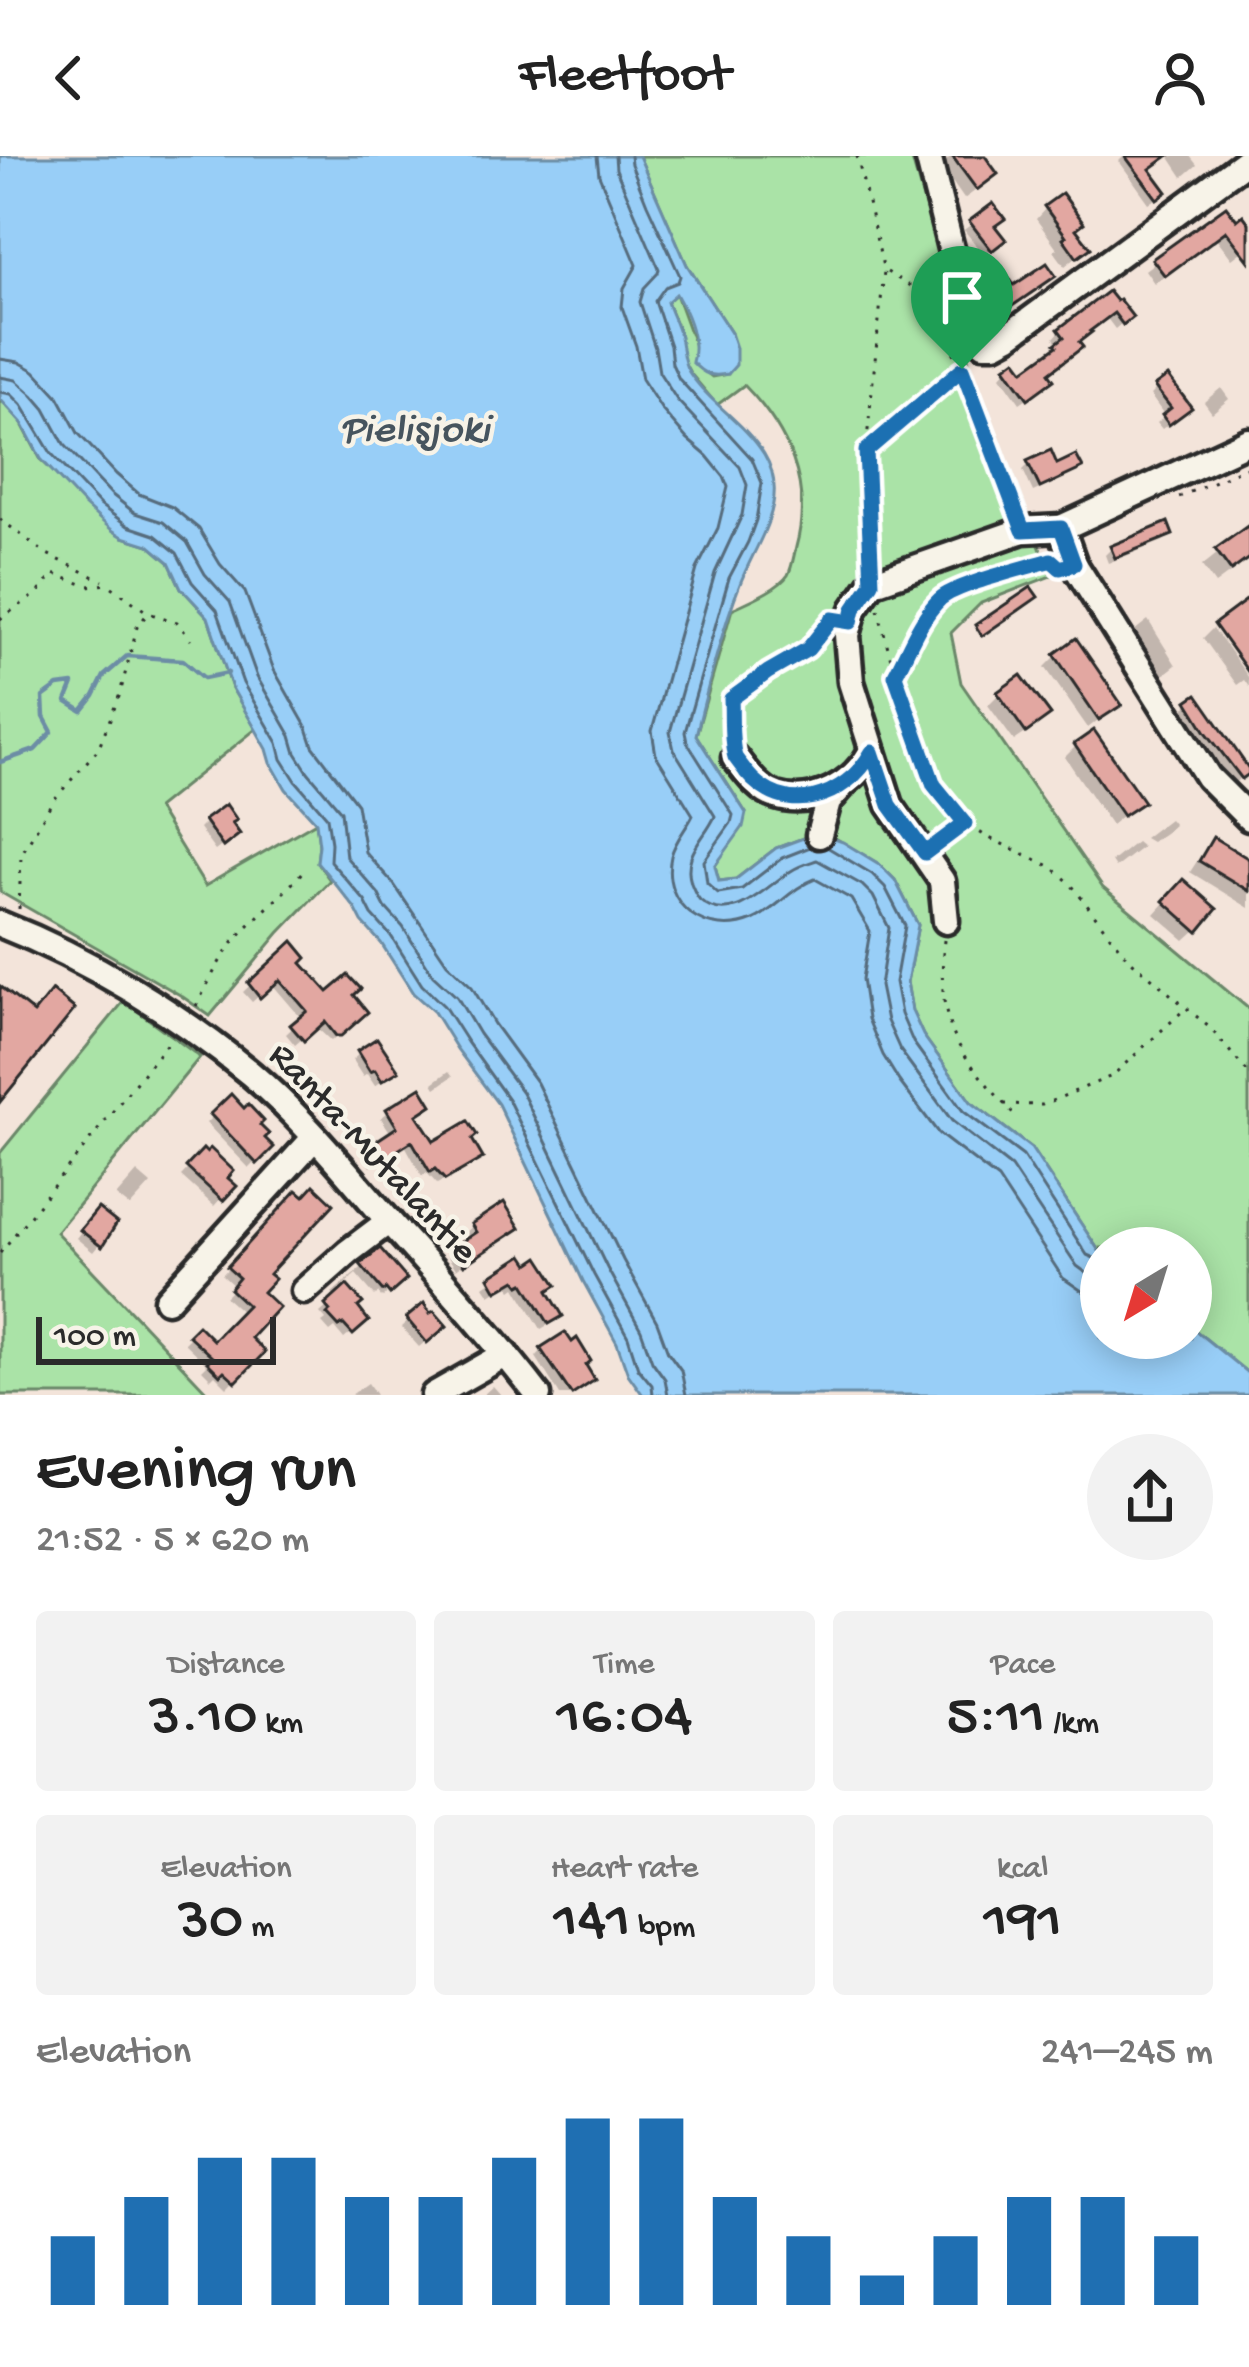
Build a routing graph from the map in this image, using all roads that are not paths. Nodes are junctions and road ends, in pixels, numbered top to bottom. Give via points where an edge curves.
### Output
1 (928, 156) edge
2 (1249, 159) edge
3 (1249, 441) edge
4 (1061, 528) junction
5 (872, 752) junction
6 (735, 758) road end
7 (843, 786) junction
8 (1249, 818) edge
9 (819, 835) dead end
10 (10, 918) edge
11 (946, 921) road end
12 (315, 1137) junction
13 (389, 1221) junction
14 (304, 1292) dead end
15 (167, 1300) dead end
16 (506, 1354) junction
17 (434, 1395) edge
18 (538, 1395) edge

1 - 2 street via 969,321 984,343 1008,336
3 - 4 street
4 - 5 street via 1023,530 872,583 849,628 851,682
4 - 8 street via 1062,562 1208,777
5 - 7 street
5 - 11 street via 890,805 942,880
6 - 7 street via 773,796 797,799
7 - 9 street via 828,802
10 - 12 street, Ranta-Mutalantie via 188,1016
12 - 13 street, Ranta-Mutalantie
12 - 15 street
13 - 14 street
13 - 16 street, Ranta-Mutalantie
16 - 17 street
16 - 18 street, Ranta-Mutalantie

